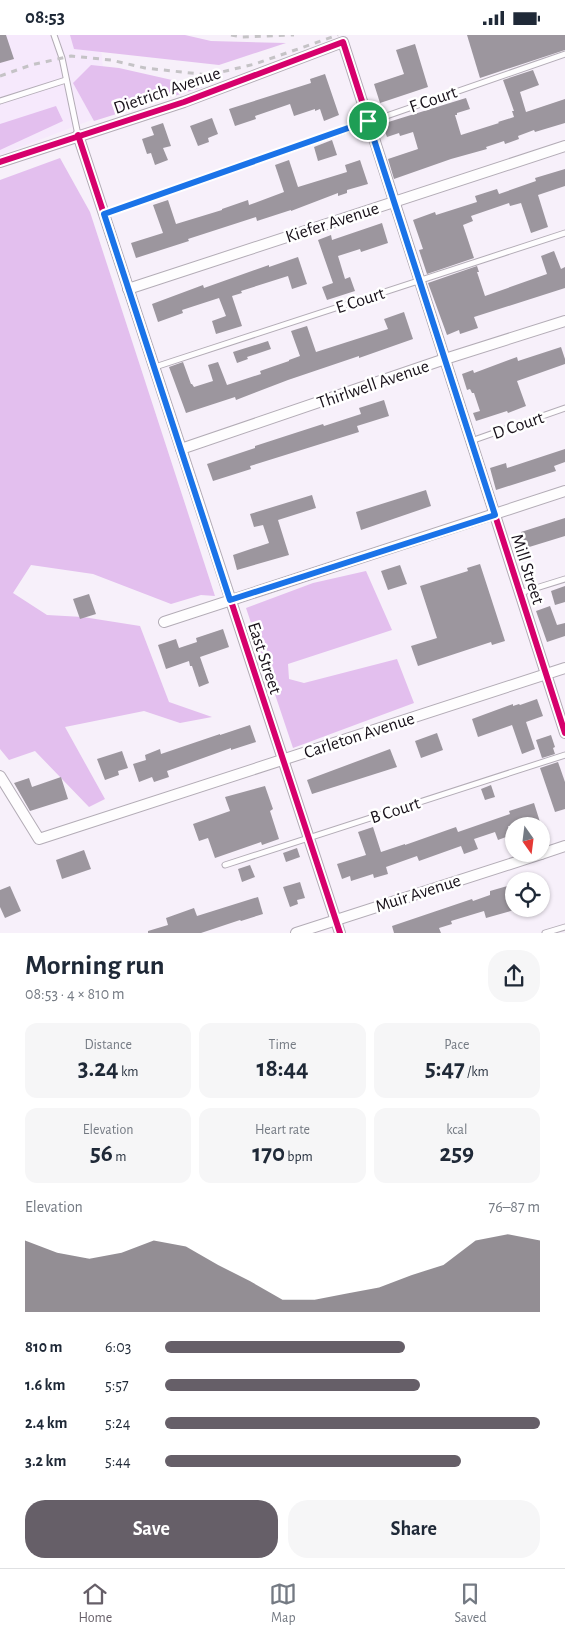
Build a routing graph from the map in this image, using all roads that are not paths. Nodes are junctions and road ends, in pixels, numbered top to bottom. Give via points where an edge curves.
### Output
1 (54, 35) edge
2 (343, 42) joint
3 (565, 53) edge
4 (66, 80) junction
5 (0, 101) edge
6 (368, 121) junction
7 (78, 135) junction
8 (565, 146) edge
9 (0, 162) edge
10 (394, 201) junction
11 (104, 214) junction
12 (565, 233) edge
13 (420, 281) junction
14 (128, 289) junction
15 (565, 321) edge
16 (445, 359) junction
17 (154, 368) junction
18 (565, 408) edge
19 (471, 441) junction
20 (181, 449) junction
21 (565, 491) edge
22 (495, 515) junction
23 (565, 579) edge
24 (520, 593) junction
25 (230, 600) junction
26 (164, 622) dead end
27 (565, 669) edge
28 (546, 675) junction
29 (565, 733) edge
30 (565, 755) edge
31 (283, 760) junction
32 (0, 775) edge
33 (308, 839) junction
34 (565, 846) edge
35 (550, 851) edge
36 (513, 863) edge
37 (225, 865) dead end
38 (335, 920) junction
39 (565, 927) edge
40 (296, 933) edge
41 (340, 933) edge
42 (545, 933) edge

1 - 4 lane
2 - 6 street, Mill Street
2 - 7 street, Dietrich Avenue via 184,102
3 - 6 lane, F Court
4 - 5 lane
4 - 7 lane
6 - 10 street, Mill Street
6 - 11 lane, F Court
7 - 9 street, Dietrich Avenue
7 - 11 street, East Street
8 - 10 street, Kiefer Avenue
10 - 13 street, Mill Street
10 - 14 street, Kiefer Avenue
11 - 14 street, East Street
12 - 13 lane, E Court
13 - 16 street, Mill Street
13 - 17 lane, E Court
14 - 17 street, East Street
15 - 16 street, Thirlwell Avenue
16 - 19 street, Mill Street
16 - 20 street, Thirlwell Avenue
17 - 20 street, East Street
18 - 19 lane, D Court
19 - 22 street, Mill Street
20 - 25 street, East Street
21 - 22 street
22 - 24 street, Mill Street
22 - 25 street
23 - 24 lane
24 - 28 street, Mill Street
25 - 26 street
25 - 31 street, East Street
27 - 28 street, Carleton Avenue
28 - 29 street, Mill Street
28 - 31 street, Carleton Avenue
30 - 33 lane, B Court
31 - 32 street, Carleton Avenue via 40,839
31 - 33 street, East Street
33 - 37 lane, B Court
33 - 38 street, East Street
34 - 35 street, Muir Avenue
36 - 38 street, Muir Avenue
38 - 40 street, Muir Avenue
38 - 41 street, East Street
39 - 42 lane

